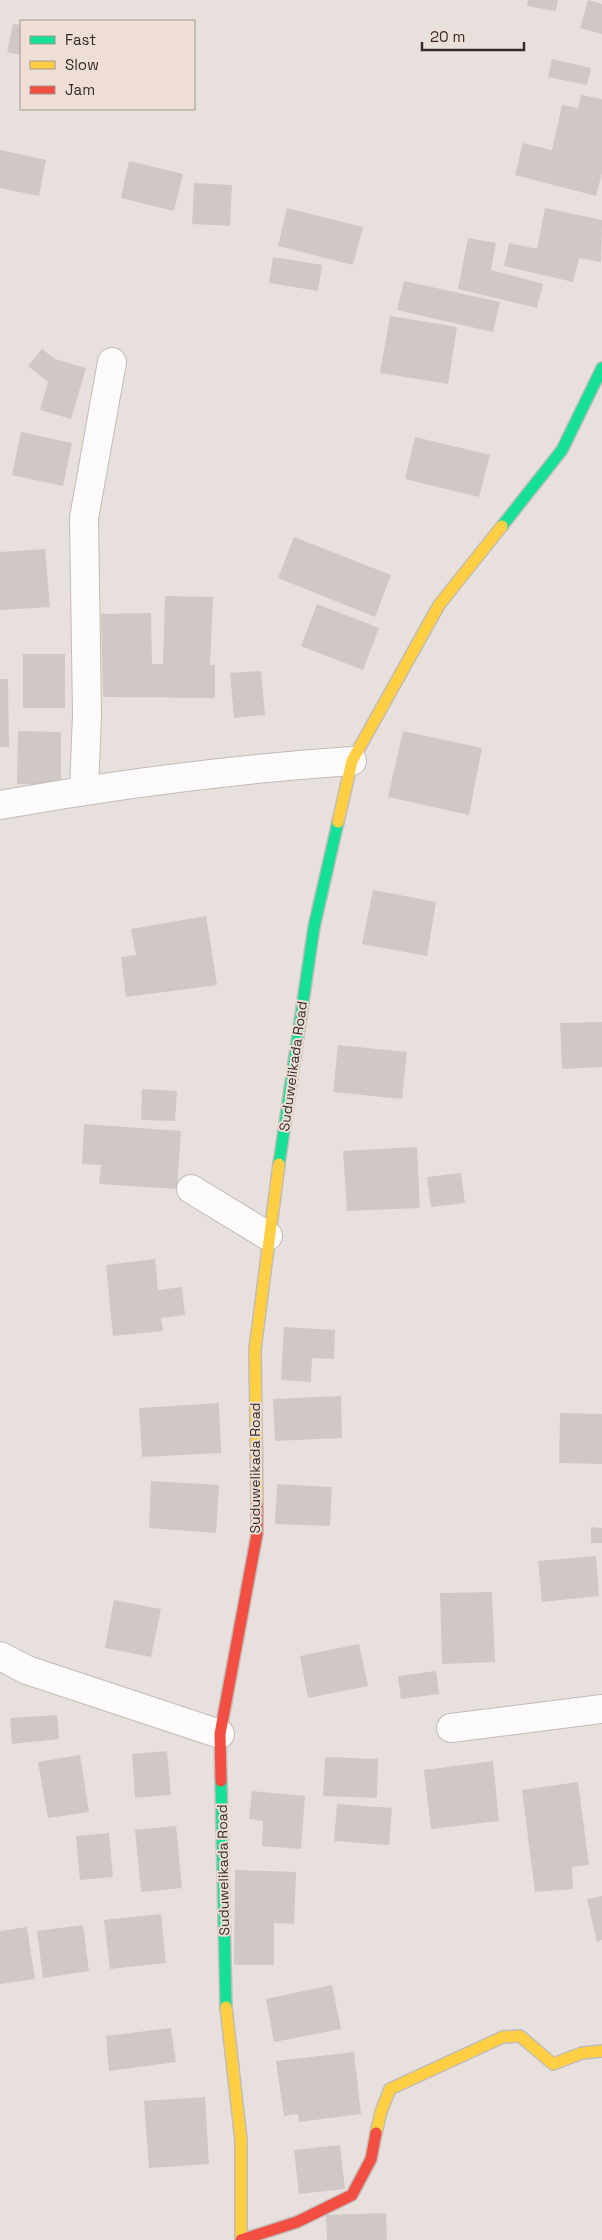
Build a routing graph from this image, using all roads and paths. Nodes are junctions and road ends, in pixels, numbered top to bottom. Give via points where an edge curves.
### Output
1 (112, 362) dead end
2 (602, 368) edge
3 (352, 761) junction
4 (84, 790) junction
5 (0, 806) edge
6 (191, 1189) dead end
7 (268, 1236) junction
8 (0, 1656) edge
9 (602, 1709) edge
10 (451, 1728) dead end
11 (220, 1734) junction
12 (602, 2051) edge
13 (241, 2240) edge

1 - 4 street via 84,518 87,715
2 - 3 street, Suduwelikada Road via 562,450 439,605
3 - 4 street via 260,767
3 - 7 street, Suduwelikada Road via 314,927
4 - 5 street
6 - 7 street
7 - 11 street, Suduwelikada Road via 255,1349 257,1534
8 - 11 street via 27,1670
9 - 10 street
11 - 13 street, Suduwelikada Road via 226,2010 241,2140
12 - 13 street via 582,2053 553,2064 520,2036 503,2036 390,2089 370,2159 352,2195 297,2222

